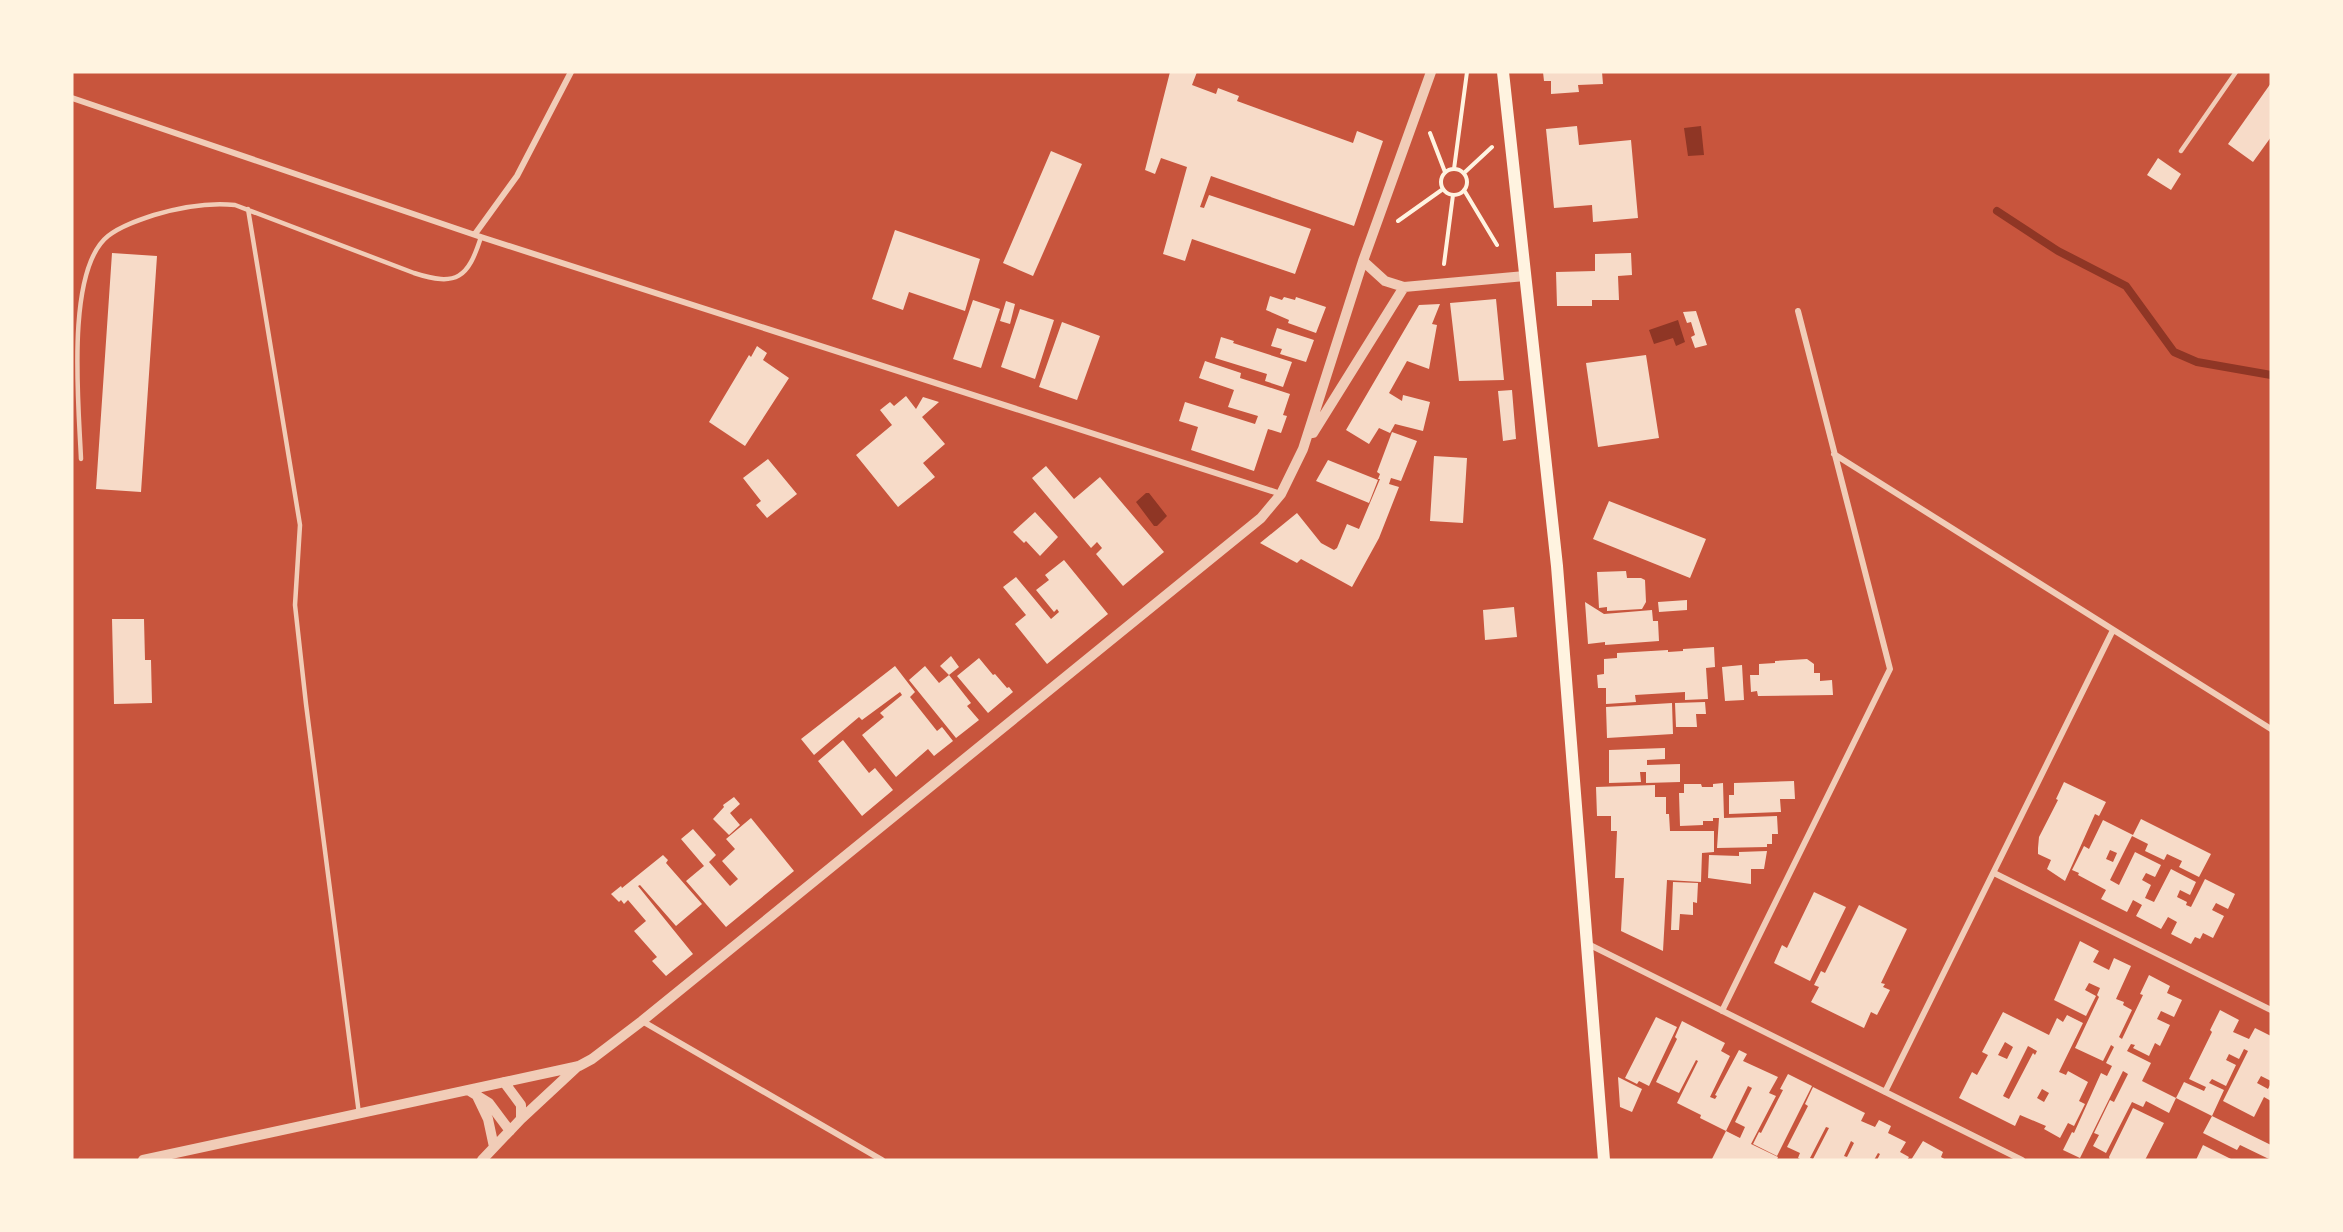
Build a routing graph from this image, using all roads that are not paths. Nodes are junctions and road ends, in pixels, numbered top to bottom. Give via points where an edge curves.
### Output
1 (571, 72) edge
2 (1431, 72) edge
3 (1503, 72) edge
4 (2236, 72) edge
5 (72, 98) edge
6 (2181, 150) dead end
7 (248, 209) junction
8 (478, 236) junction
9 (1363, 261) junction
10 (1525, 276) junction
11 (1404, 287) junction
12 (1798, 311) dead end
13 (1303, 449) junction
14 (1833, 454) junction
15 (81, 459) dead end
16 (1281, 494) junction
17 (2113, 630) junction
18 (2271, 729) edge
19 (1994, 873) junction
20 (1587, 944) junction
21 (2271, 1010) edge
22 (1722, 1011) junction
23 (642, 1021) junction
24 (579, 1066) junction
25 (504, 1082) junction
26 (472, 1092) junction
27 (1885, 1092) junction
28 (359, 1114) junction
29 (521, 1119) junction
30 (510, 1131) junction
31 (494, 1147) junction
32 (2012, 1158) edge
33 (143, 1160) edge
34 (482, 1160) edge
35 (882, 1160) edge
36 (1604, 1160) edge
37 (2022, 1160) edge

1 - 8 street via 517,176
2 - 9 street
3 - 10 main road
4 - 6 lane
5 - 8 street
7 - 8 lane via 429,278 452,279 461,275 472,263
7 - 15 lane via 217,203 169,210 125,226 99,247 81,301 78,331
7 - 28 lane via 300,525 295,605
8 - 16 street
9 - 11 street via 1385,281
9 - 13 street
10 - 11 street
10 - 20 main road via 1557,566
11 - 13 street
12 - 14 street
13 - 16 street
14 - 17 street
14 - 22 street via 1890,669
16 - 23 street via 1261,518
17 - 18 street
17 - 19 street
19 - 21 street
19 - 27 street
20 - 22 street
20 - 36 main road
22 - 27 street
23 - 24 street
23 - 35 street
24 - 25 street
24 - 29 street
25 - 26 street
25 - 29 street via 521,1105
26 - 28 street
26 - 30 street via 489,1102
26 - 31 street via 488,1119
27 - 32 street
28 - 33 street
29 - 30 street
30 - 31 street
31 - 34 street
32 - 37 street

